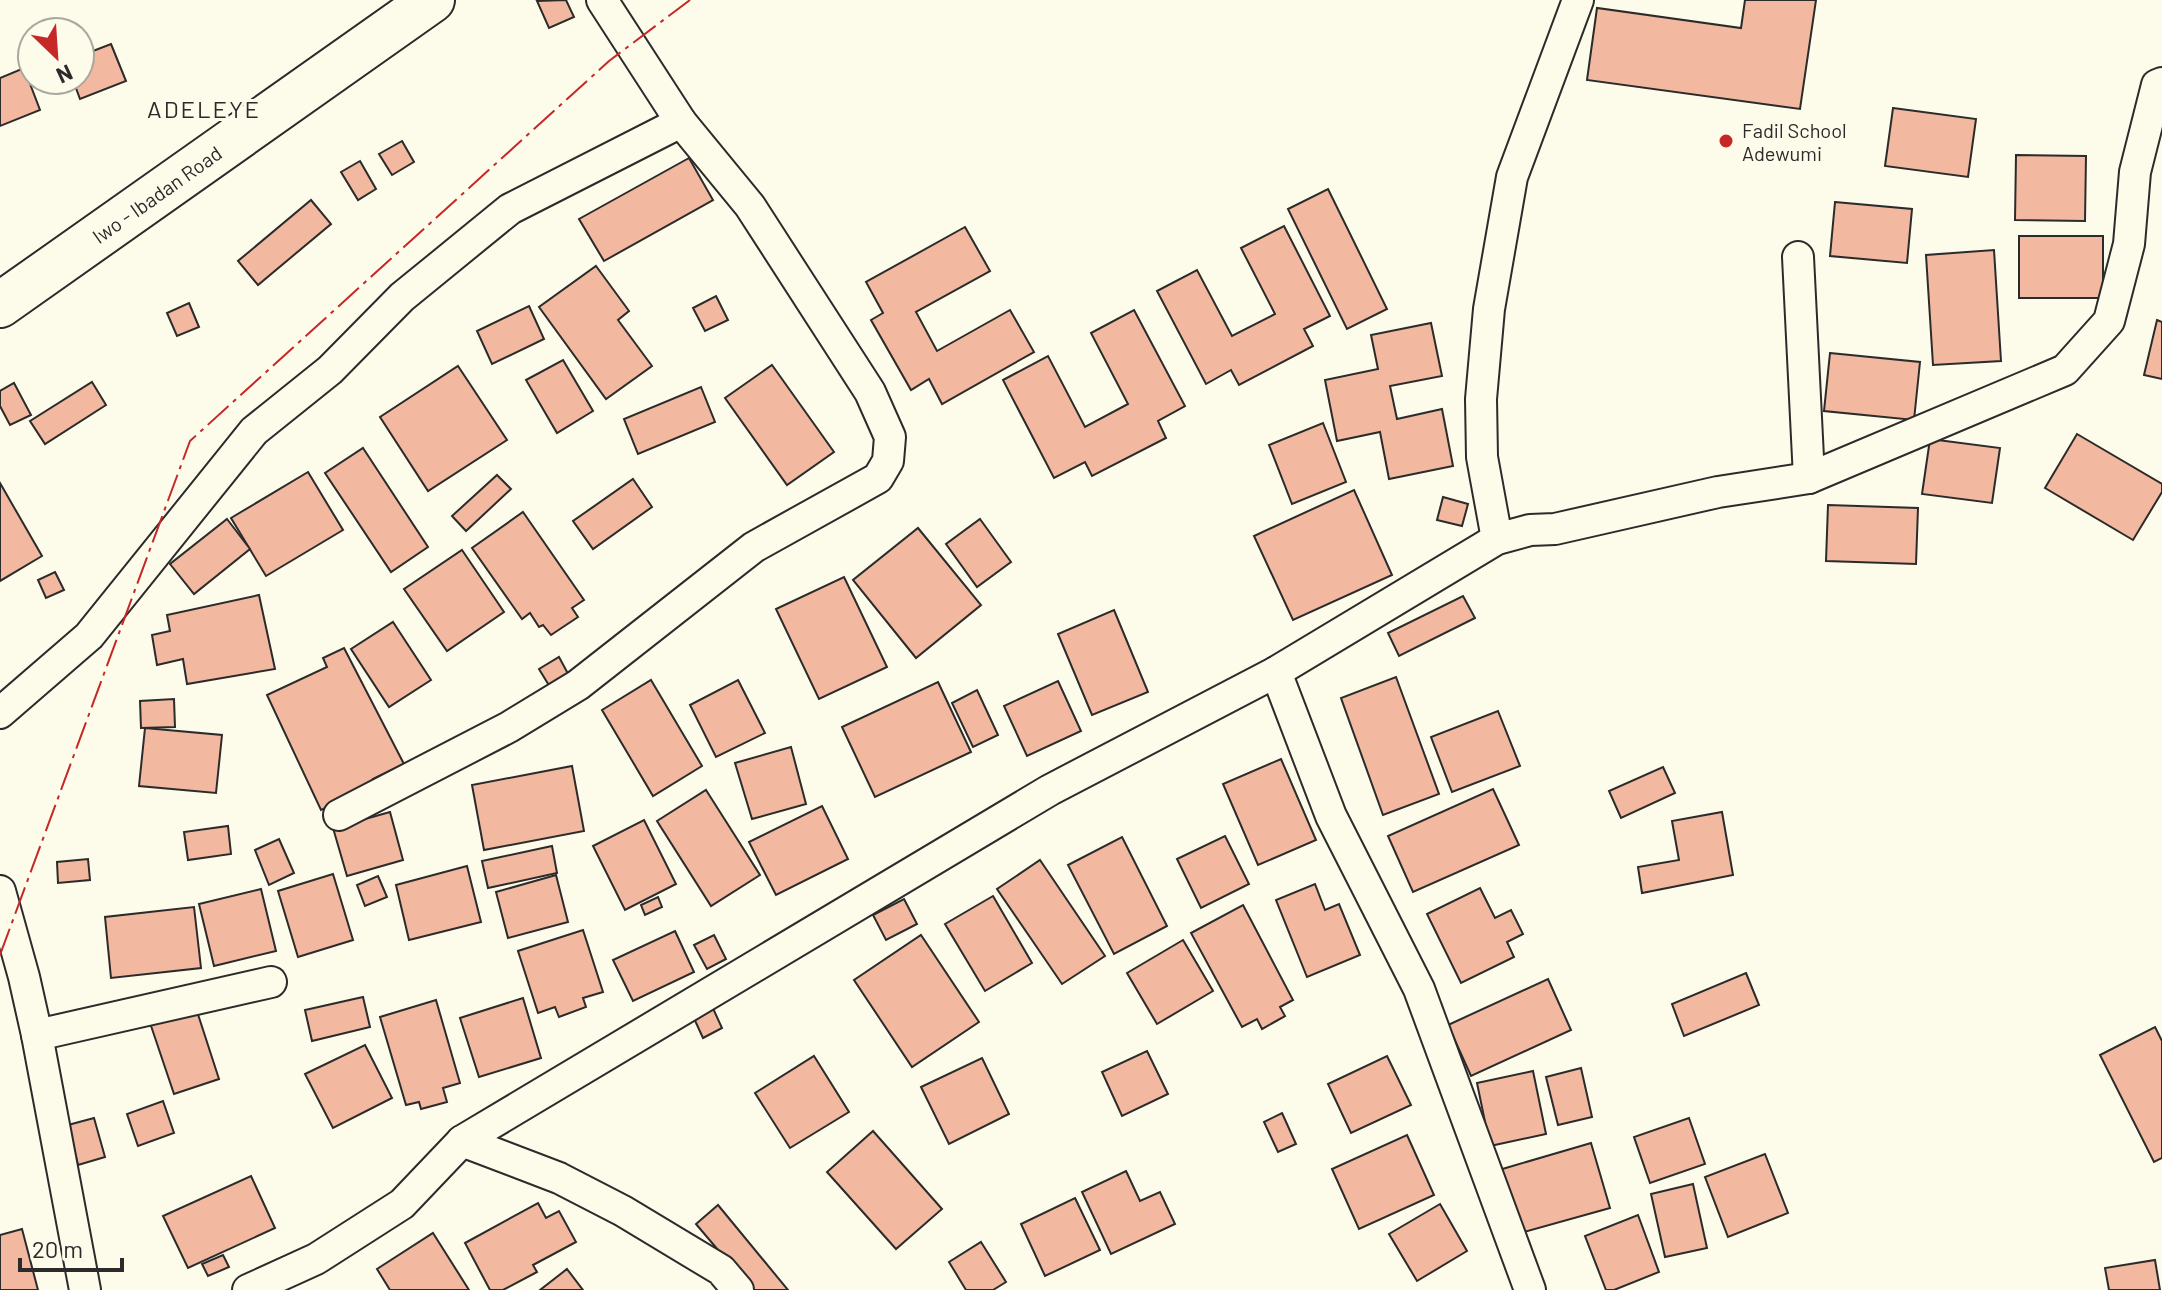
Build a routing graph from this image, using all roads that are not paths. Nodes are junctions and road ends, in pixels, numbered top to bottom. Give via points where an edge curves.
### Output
1 (431, 0) edge
2 (602, 0) edge
3 (1578, 0) edge
4 (2162, 83) edge
5 (681, 122) junction
6 (1798, 257) dead end
7 (0, 302) edge
8 (1809, 478) junction
9 (1497, 539) junction
10 (1276, 672) junction
11 (0, 713) edge
12 (339, 815) dead end
13 (0, 891) edge
14 (271, 982) dead end
15 (37, 1035) junction
16 (462, 1141) junction
17 (85, 1290) edge
18 (248, 1290) edge
19 (738, 1290) edge
20 (1530, 1290) edge

1 - 7 main road, Iwo - Ibadan Road
2 - 5 street
3 - 9 street via 1512,177 1489,309 1482,457
4 - 8 street via 2157,85 2135,172 2129,244 2109,321 2065,370
5 - 11 street via 510,209 402,297 330,370 254,431 89,636
5 - 12 street via 750,206 870,392 890,437 888,461 878,478 754,547 578,685
6 - 8 street
8 - 9 street
9 - 10 street
10 - 16 street via 1050,790
10 - 20 street via 1331,816 1419,989
13 - 15 street
14 - 15 street
15 - 17 street
16 - 18 street via 402,1204 316,1259
16 - 19 street via 559,1178 623,1211 721,1270

